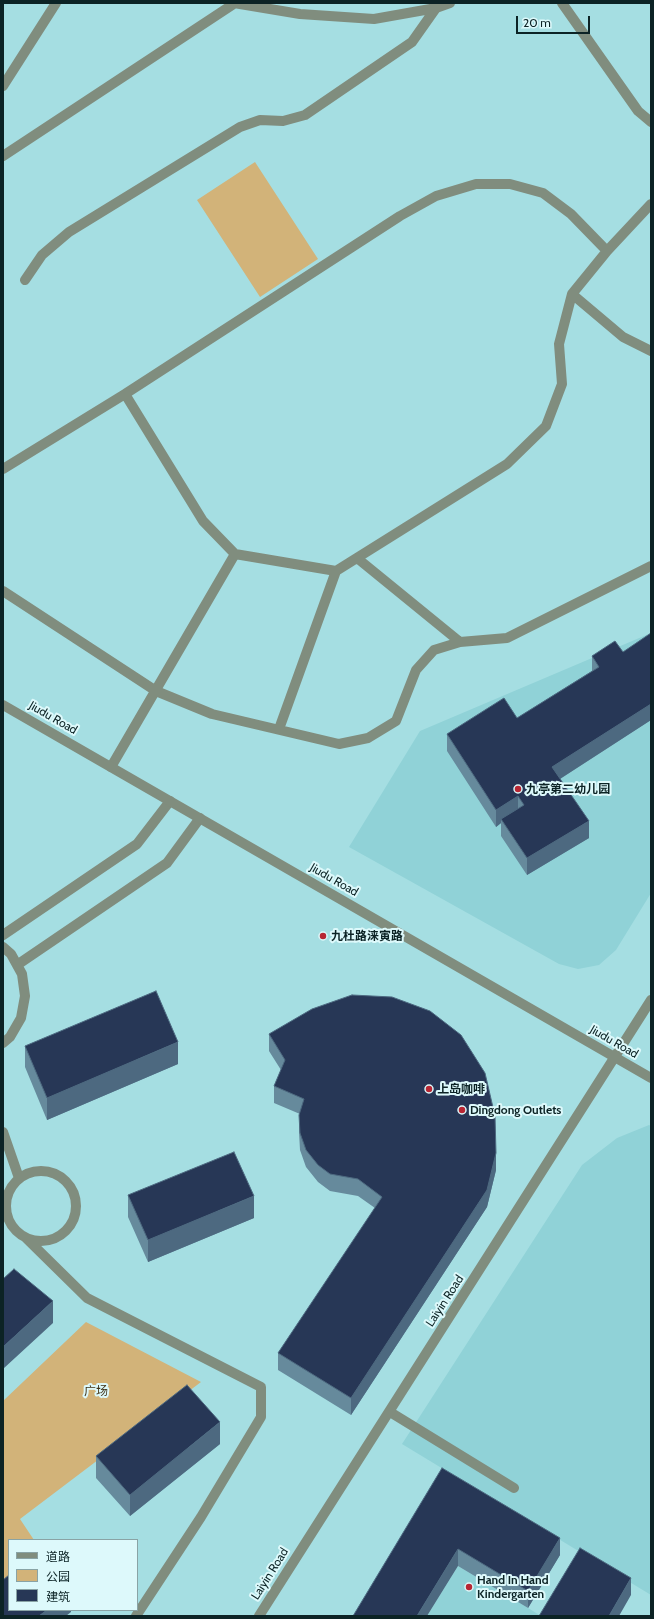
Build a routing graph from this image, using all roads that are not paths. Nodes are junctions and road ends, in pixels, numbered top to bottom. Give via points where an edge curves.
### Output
1 (56, 3) edge
2 (234, 3) edge
3 (450, 3) edge
4 (562, 3) edge
5 (436, 8) junction
6 (3, 86) edge
7 (651, 122) edge
8 (3, 156) edge
9 (651, 204) edge
10 (607, 251) junction
11 (25, 280) dead end
12 (572, 294) junction
13 (651, 351) edge
14 (125, 394) junction
15 (3, 469) edge
16 (236, 554) junction
17 (356, 558) junction
18 (651, 566) edge
19 (336, 571) junction
20 (3, 591) edge
21 (460, 642) junction
22 (156, 691) junction
23 (3, 705) edge
24 (279, 729) junction
25 (111, 767) junction
26 (170, 801) junction
27 (200, 818) junction
28 (3, 935) edge
29 (3, 947) edge
30 (17, 965) junction
31 (651, 1000) edge
32 (3, 1043) edge
33 (616, 1057) junction
34 (651, 1078) edge
35 (3, 1132) edge
36 (19, 1178) junction
37 (4, 1212) edge
38 (26, 1238) junction
39 (390, 1412) junction
40 (514, 1488) dead end
41 (136, 1616) edge
42 (260, 1616) edge

1 - 6 street
2 - 5 street via 300,14 374,19
2 - 8 street
3 - 5 street
4 - 7 street via 638,111
5 - 11 street via 412,42 305,115 283,122 260,120 240,127 69,232 42,255
9 - 10 street
10 - 12 street
10 - 14 street via 571,214 543,193 510,184 476,184 436,196 400,216
12 - 13 street via 623,337
12 - 17 street via 560,344 562,384 546,426 507,464
14 - 15 street
14 - 16 street via 203,521
16 - 19 street
16 - 22 street
17 - 19 street
17 - 21 street
18 - 21 street via 507,638
19 - 24 street
20 - 22 street
21 - 24 street via 434,650 416,670 396,720 368,738 339,744
22 - 24 street via 212,714
22 - 25 street
23 - 25 street, Jiudu Road
25 - 26 street, Jiudu Road
26 - 27 street, Jiudu Road
26 - 28 street via 137,844
27 - 30 street via 167,863
27 - 33 street, Jiudu Road
29 - 30 street via 11,954
30 - 32 street via 22,974 25,996 21,1018 10,1037
31 - 33 street, Laiyin Road
33 - 34 street, Jiudu Road
33 - 39 street, Laiyin Road
35 - 36 street
36 - 37 street via 8,1192
36 - 38 street via 40,1171 56,1174 69,1184 76,1205 74,1216 62,1234 51,1240 38,1241
37 - 38 street via 17,1232
38 - 41 street via 87,1298 261,1387 260,1417 201,1517
39 - 40 street
39 - 42 street, Laiyin Road

